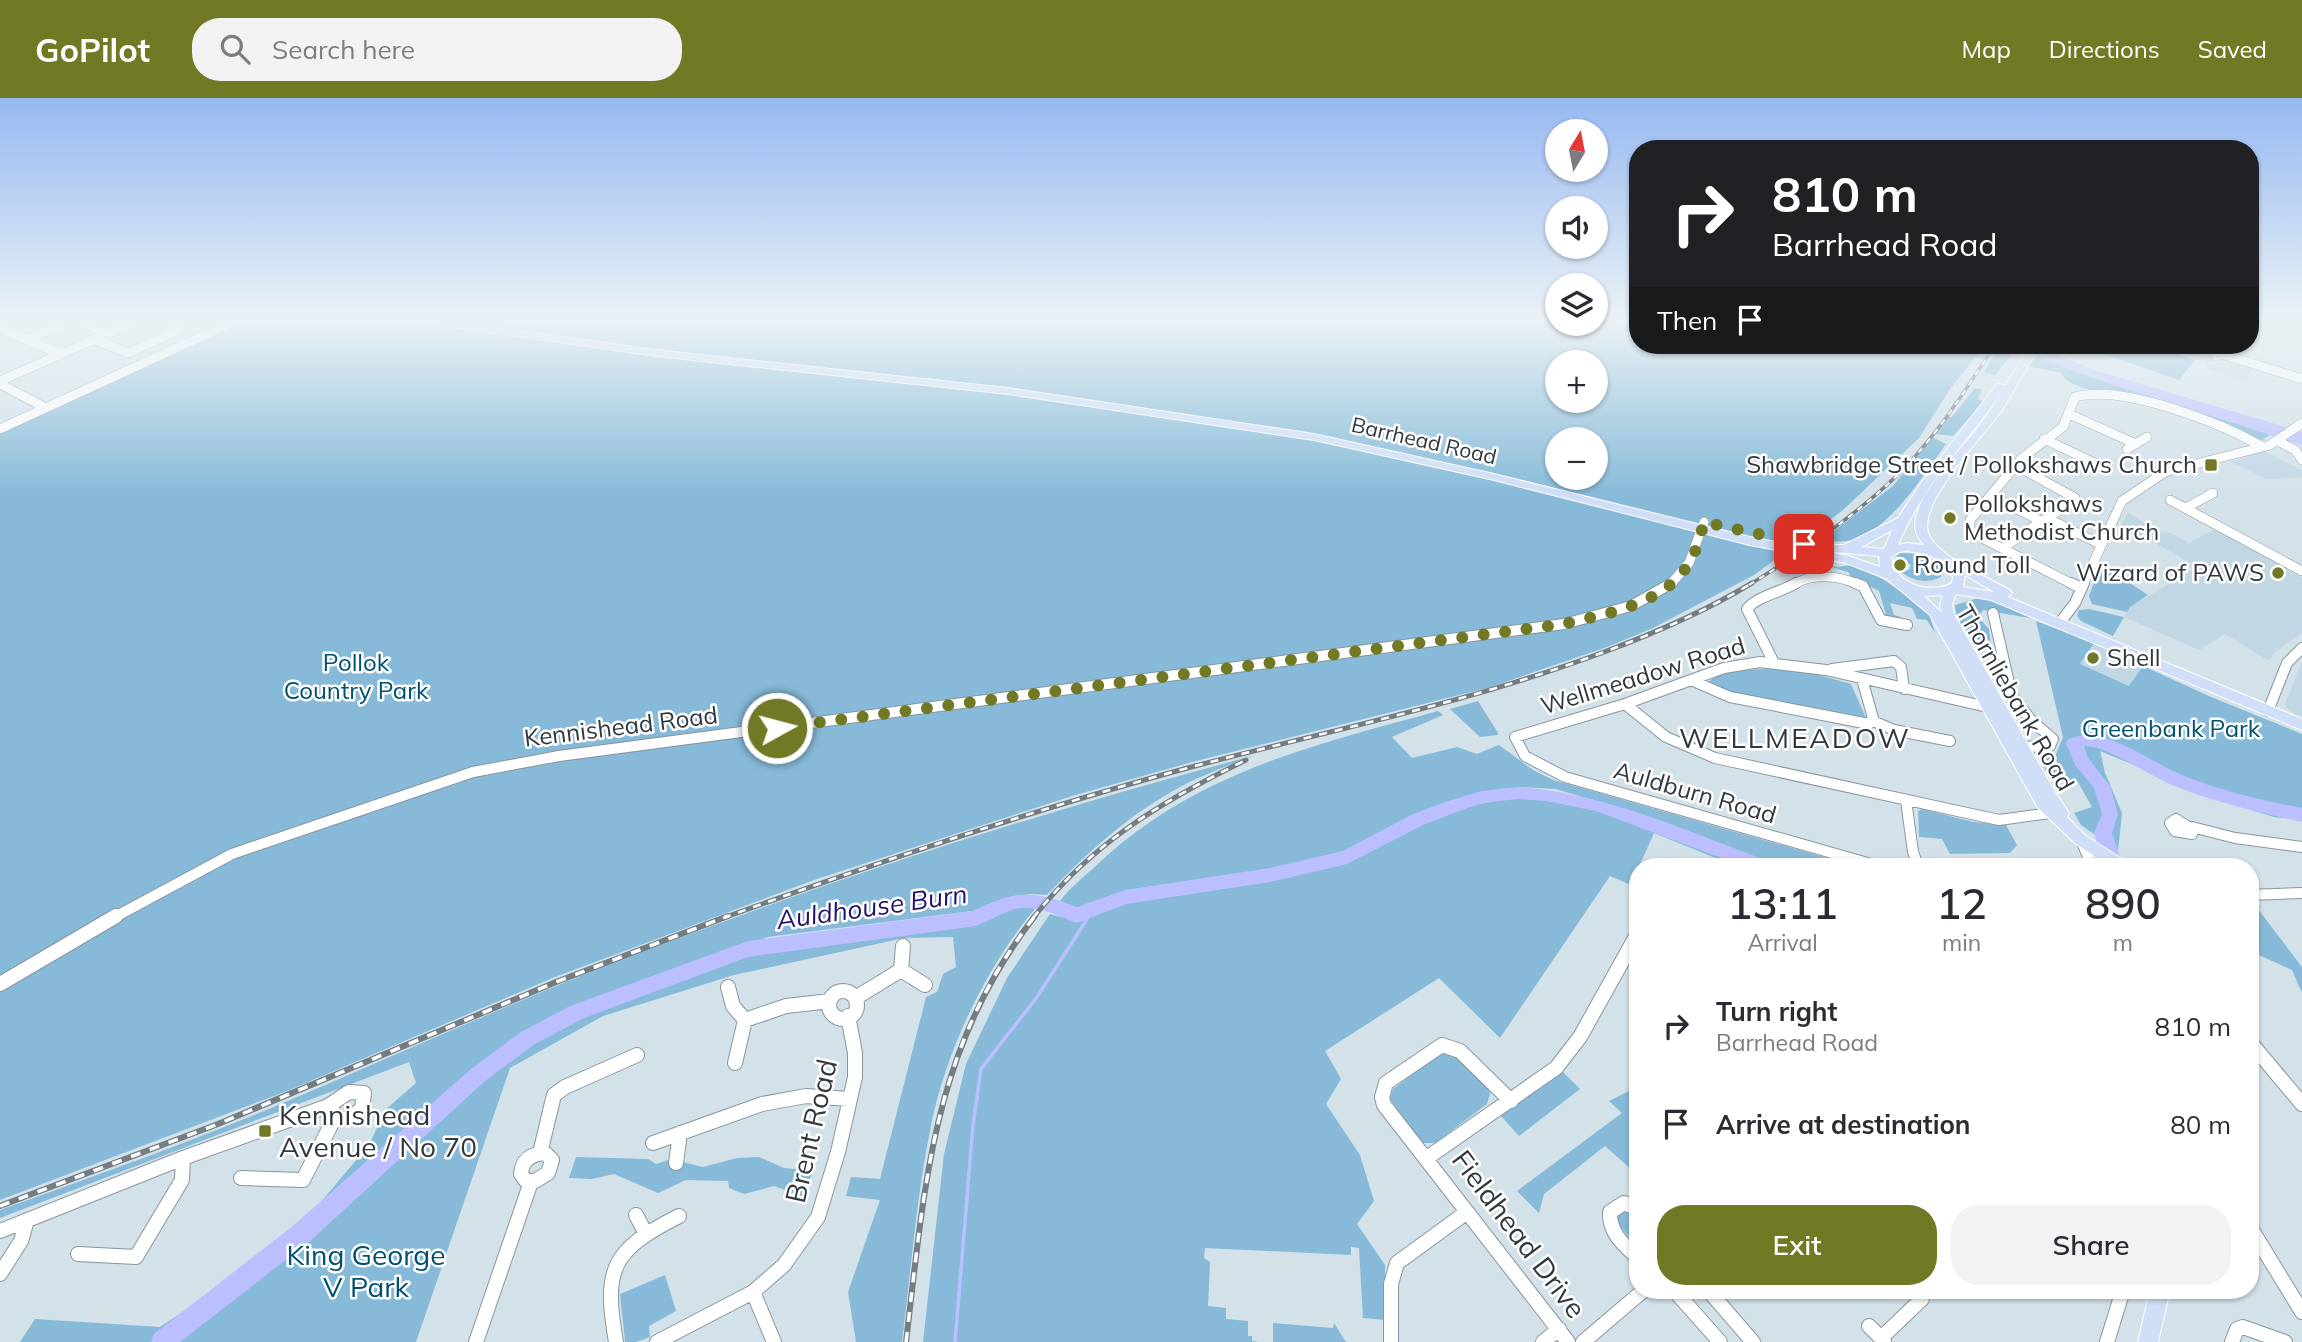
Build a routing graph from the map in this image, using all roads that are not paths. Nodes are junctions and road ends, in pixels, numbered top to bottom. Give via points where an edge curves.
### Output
1 (97, 380) edge
2 (101, 380) edge
3 (907, 380) edge
4 (971, 380) edge
5 (2007, 380) edge
6 (2011, 380) edge
7 (0, 382) edge
8 (42, 406) junction
9 (2069, 414) junction
10 (1244, 422) junction
11 (0, 426) edge
12 (2300, 426) edge
13 (2147, 437) dead end
14 (2044, 439) junction
15 (2280, 440) junction
16 (2136, 444) junction
17 (2089, 447) dead end
18 (2263, 447) junction
19 (2127, 449) dead end
20 (2078, 455) junction
21 (2302, 460) edge
22 (2099, 465) dead end
23 (2017, 466) junction
24 (2213, 494) dead end
25 (1991, 496) junction
26 (2170, 500) dead end
27 (2186, 508) junction
28 (2044, 519) junction
29 (1901, 522) junction
30 (1703, 526) junction
31 (2100, 544) junction
32 (1824, 547) junction
33 (2003, 548) junction
34 (1888, 552) junction
35 (1943, 557) junction
36 (2302, 571) edge
37 (1895, 578) junction
38 (2081, 588) junction
39 (1952, 590) junction
40 (1993, 613) dead end
41 (2061, 622) junction
42 (1907, 625) dead end
43 (2302, 648) edge
44 (1773, 661) junction
45 (1826, 670) junction
46 (1862, 679) junction
47 (1691, 680) junction
48 (1903, 689) junction
49 (1625, 704) junction
50 (1996, 709) junction
51 (2268, 712) junction
52 (1873, 721) junction
53 (2302, 725) edge
54 (1516, 737) joint
55 (1950, 741) dead end
56 (2022, 747) junction
57 (1906, 800) junction
58 (2055, 812) junction
59 (2192, 828) dead end
60 (2302, 847) edge
61 (2098, 855) edge
62 (1850, 858) edge
63 (1915, 858) edge
64 (2302, 893) edge
65 (2259, 895) edge
66 (903, 946) dead end
67 (1629, 949) edge
68 (901, 970) junction
69 (0, 984) edge
70 (925, 985) dead end
71 (728, 987) dead end
72 (857, 997) junction
73 (830, 1001) junction
74 (848, 1017) junction
75 (745, 1020) junction
76 (2259, 1053) edge
77 (637, 1055) dead end
78 (735, 1063) dead end
79 (849, 1099) junction
80 (1511, 1101) junction
81 (2302, 1104) edge
82 (680, 1133) junction
83 (653, 1143) dead end
84 (183, 1158) junction
85 (1427, 1158) junction
86 (676, 1163) dead end
87 (241, 1178) dead end
88 (1629, 1205) edge
89 (1466, 1212) junction
90 (636, 1215) dead end
91 (680, 1216) dead end
92 (27, 1220) junction
93 (0, 1231) edge
94 (645, 1233) junction
95 (2259, 1242) edge
96 (1629, 1249) edge
97 (78, 1254) dead end
98 (0, 1274) edge
99 (753, 1292) junction
100 (1633, 1299) edge
101 (1682, 1299) edge
102 (1715, 1299) edge
103 (1922, 1299) edge
104 (2120, 1299) edge
105 (2158, 1299) edge
106 (2302, 1312) edge
107 (1869, 1326) dead end
108 (1563, 1336) edge
109 (1883, 1340) edge
110 (476, 1342) edge
111 (616, 1342) edge
112 (657, 1342) edge
113 (774, 1342) edge
114 (1391, 1342) edge
115 (1544, 1342) edge
116 (1583, 1342) edge
117 (1720, 1342) edge
118 (1753, 1342) edge
119 (2107, 1342) edge
120 (2148, 1342) edge
121 (2232, 1342) edge
122 (2285, 1342) edge

1 - 8 street
2 - 8 street
3 - 10 main road, Barrhead Road
4 - 10 main road, Barrhead Road
5 - 29 main road via 1947,453
6 - 35 main road via 1991,419 1937,487 1925,511 1922,531
7 - 8 street
8 - 11 street
9 - 14 street via 2060,431
9 - 16 street
9 - 18 street via 2071,402 2084,393 2115,396 2218,424
10 - 30 main road, Barrhead Road
12 - 15 street
13 - 16 street
14 - 20 street
14 - 23 street
15 - 18 street
15 - 21 street
16 - 19 street
17 - 20 street
18 - 31 street via 2185,465 2148,482 2122,501
20 - 22 street
23 - 25 street
23 - 28 street via 2076,498
24 - 27 street
25 - 28 street
25 - 33 street via 1970,520 1970,530
26 - 27 street
27 - 36 street
28 - 31 street
28 - 33 street
29 - 32 main road via 1862,544
29 - 34 main road
30 - 32 main road, Barrhead Road
30 - 37 main road, Barrhead Road via 1849,560
30 - 69 street, Kennishead Road via 1684,571 1657,593 1613,612 1564,624 482,769 223,858
31 - 38 street
32 - 34 main road, Barrhead Road
33 - 38 street
34 - 35 main road, Barrhead Road via 1913,547
34 - 37 main road via 1884,563
35 - 39 main road, Thornliebank Road via 1960,577
35 - 41 main road
37 - 39 main road, Barrhead Road via 1924,592
37 - 50 main road, Thornliebank Road via 1935,612
38 - 41 street
39 - 41 main road, Barrhead Road via 1994,596
39 - 50 main road, Thornliebank Road via 1947,611
40 - 56 street via 2012,696 2053,739 2050,746
41 - 51 main road
42 - 44 street via 1881,620 1867,589 1857,583 1803,578 1747,609
43 - 51 street via 2287,663
44 - 45 street, Wellmeadow Road
44 - 47 street, Wellmeadow Road via 1736,665
45 - 46 street, Wellmeadow Road
45 - 48 street, Wellmeadow Road via 1894,661 1901,667
46 - 48 street, Wellmeadow Road
46 - 52 street
47 - 49 street, Wellmeadow Road
47 - 52 street via 1730,697 1864,724
48 - 50 street, Wellmeadow Road
49 - 54 street, Wellmeadow Road
49 - 57 street via 1658,733 1695,752
50 - 56 main road, Thornliebank Road
50 - 58 main road, Thornliebank Road via 2033,788
51 - 53 main road
52 - 55 street
54 - 62 street, Auldburn Road via 1525,756 1565,777
56 - 58 main road, Thornliebank Road
57 - 58 street via 1999,820
57 - 63 street
58 - 61 main road, Thornliebank Road
58 - 61 main road, Thornliebank Road
59 - 60 street
64 - 65 street
66 - 68 street
67 - 80 street via 1569,1052 1556,1068
68 - 70 street
68 - 72 street
71 - 75 street via 733,1006
72 - 73 street via 846,992
72 - 74 street via 858,1006
73 - 74 street via 831,1014
73 - 75 street via 791,1003
74 - 79 street, Brent Road via 855,1052
75 - 78 street
76 - 81 street
77 - 110 street via 554,1096 540,1153 551,1157 551,1169 531,1182
79 - 82 street via 806,1096 762,1104
79 - 99 street, Brent Road via 818,1217 784,1265
80 - 85 street
80 - 85 street, Fieldhead Drive via 1460,1052 1442,1045 1436,1048 1386,1083 1382,1097
82 - 83 street
82 - 86 street
84 - 87 street via 331,1112 303,1180
84 - 92 street
84 - 97 street via 182,1180 136,1257
85 - 89 street, Fieldhead Drive
88 - 96 street via 1624,1203 1611,1212 1608,1221
89 - 108 street, Fieldhead Drive
89 - 114 street via 1398,1264 1391,1284
90 - 94 street
91 - 94 street
92 - 93 street
92 - 98 street via 21,1241
94 - 111 street via 627,1246 615,1265 609,1291
95 - 106 street
99 - 112 street, Brent Road
99 - 113 street
100 - 116 street
101 - 117 street
102 - 118 street
103 - 109 street
104 - 119 street
105 - 120 main road
107 - 109 street
108 - 115 street
121 - 122 street via 2237,1329 2243,1327

